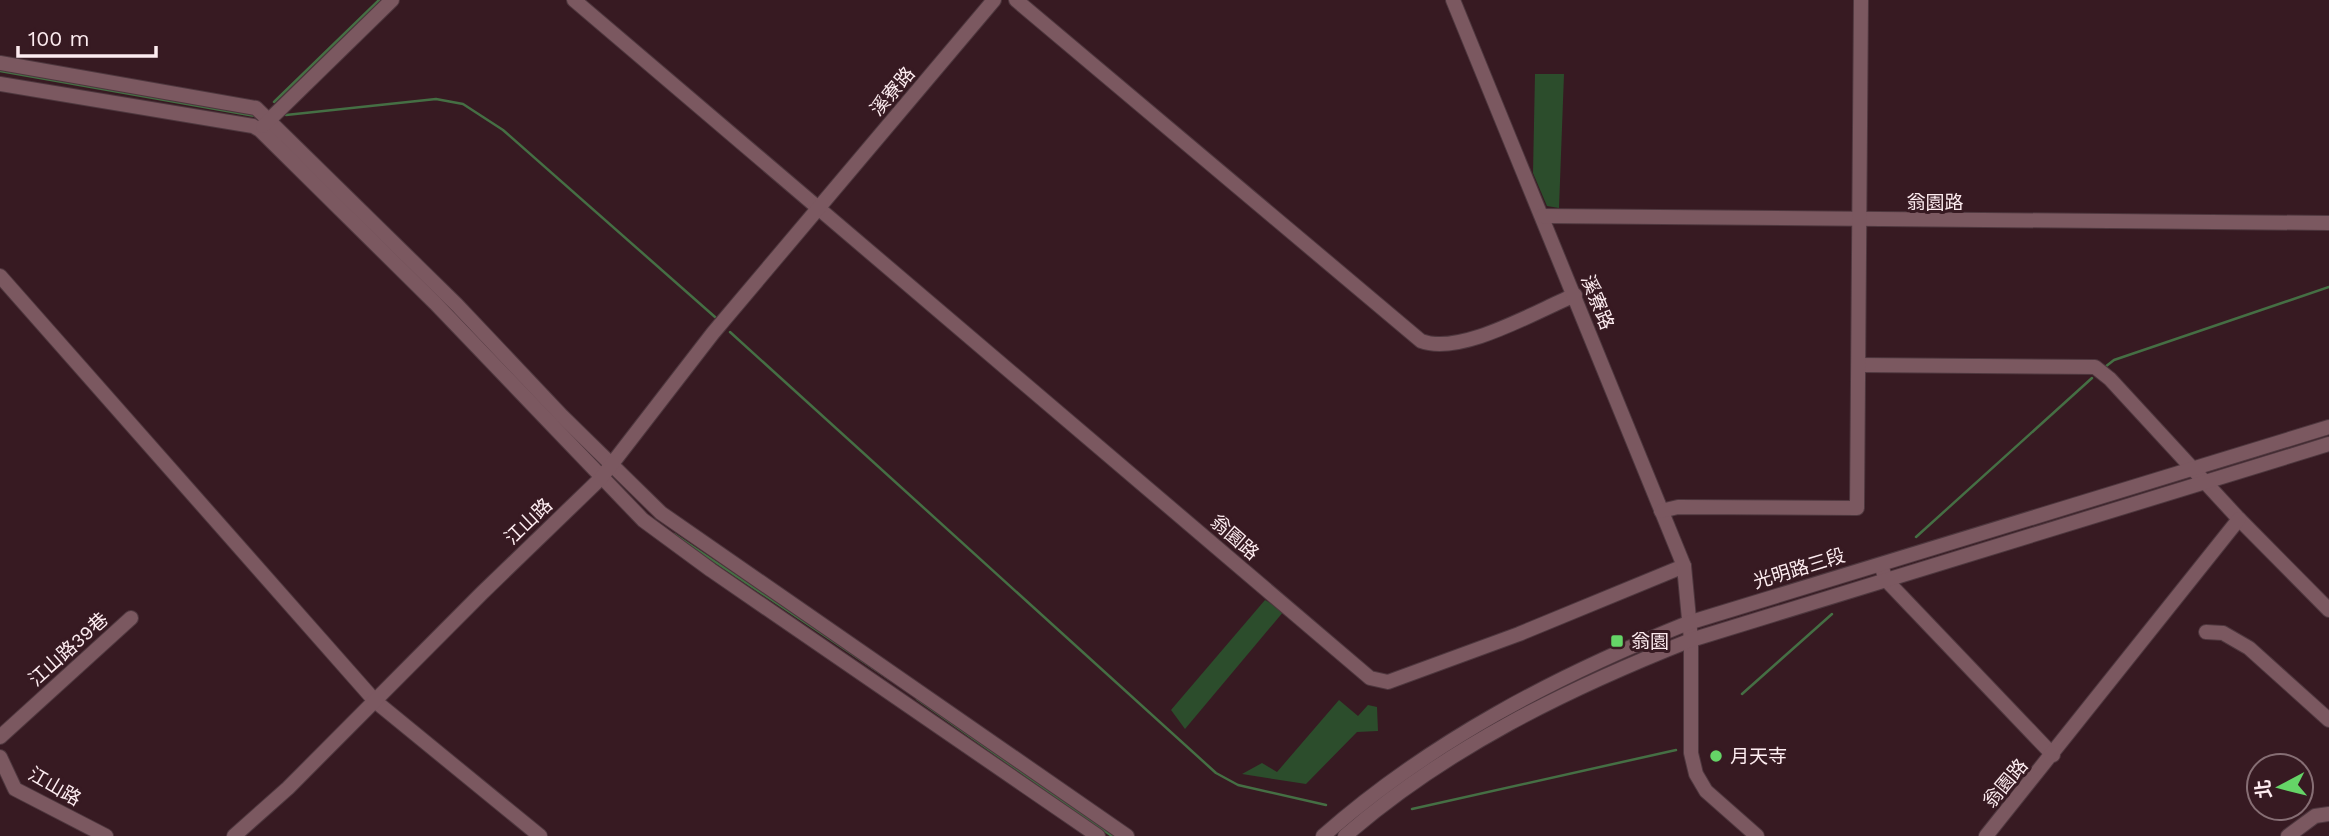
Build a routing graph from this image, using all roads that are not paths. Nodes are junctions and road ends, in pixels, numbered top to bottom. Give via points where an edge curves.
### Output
1 (392, 0) edge
2 (574, 0) edge
3 (994, 0) edge
4 (1016, 0) edge
5 (1453, 0) edge
6 (1861, 0) edge
7 (0, 63) edge
8 (0, 84) edge
9 (265, 125) junction
10 (818, 207) junction
11 (1542, 216) junction
12 (1861, 221) junction
13 (2329, 223) edge
14 (0, 276) edge
15 (1575, 295) junction
16 (1859, 365) junction
17 (2329, 427) edge
18 (2329, 444) edge
19 (610, 465) junction
20 (2192, 467) junction
21 (601, 478) junction
22 (2208, 483) junction
23 (1661, 511) junction
24 (2239, 519) junction
25 (1881, 564) junction
26 (1684, 566) junction
27 (1886, 580) junction
28 (2329, 610) edge
29 (131, 618) dead end
30 (1688, 623) junction
31 (2206, 632) dead end
32 (1691, 640) junction
33 (375, 701) junction
34 (2329, 720) edge
35 (0, 737) edge
36 (2053, 755) junction
37 (0, 757) edge
38 (2329, 814) edge
39 (104, 836) edge
40 (234, 836) edge
41 (540, 836) edge
42 (1098, 836) edge
43 (1127, 836) edge
44 (1323, 836) edge
45 (1345, 836) edge
46 (1758, 836) edge
47 (1986, 836) edge
48 (2288, 836) edge

1 - 9 street
2 - 10 street
3 - 10 street, 溪寮路
4 - 15 street via 1421,341 1445,345 1468,339
5 - 11 street, 溪寮路
6 - 12 street
7 - 9 street via 256,108
8 - 9 street
9 - 19 street via 457,305
9 - 21 street
10 - 19 street, 江山路
10 - 26 street, 翁園路 via 1379,682 1519,634
11 - 12 street, 翁園路
11 - 15 street, 溪寮路
12 - 13 street, 翁園路
12 - 16 street
14 - 33 street
15 - 23 street, 溪寮路
16 - 20 street via 2095,367
16 - 23 street via 1857,508 1678,507
17 - 20 street, 光明路三段
18 - 22 street, 光明路三段
19 - 21 street, 江山路
19 - 43 street via 661,513
20 - 22 street
20 - 25 street, 光明路三段
21 - 33 street, 江山路
21 - 42 street via 643,520 711,570
22 - 24 street
22 - 27 street, 光明路三段
23 - 26 street, 溪寮路
24 - 28 street
24 - 36 street, 翁園路
25 - 27 street, 翁園路
25 - 30 street, 光明路三段
26 - 30 street, 溪寮路
27 - 32 street, 光明路三段
27 - 36 street, 翁園路
29 - 35 street, 江山路39巷
30 - 32 street, 溪寮路
30 - 44 street, 光明路三段 via 1603,657 1516,701 1446,743
31 - 34 street via 2223,632 2249,648
32 - 45 street, 光明路三段 via 1527,712 1441,765
32 - 46 street via 1696,774 1706,791
33 - 40 street, 江山路
33 - 41 street
36 - 47 street, 翁園路
37 - 39 street, 江山路 via 15,789
38 - 48 street via 2315,816

